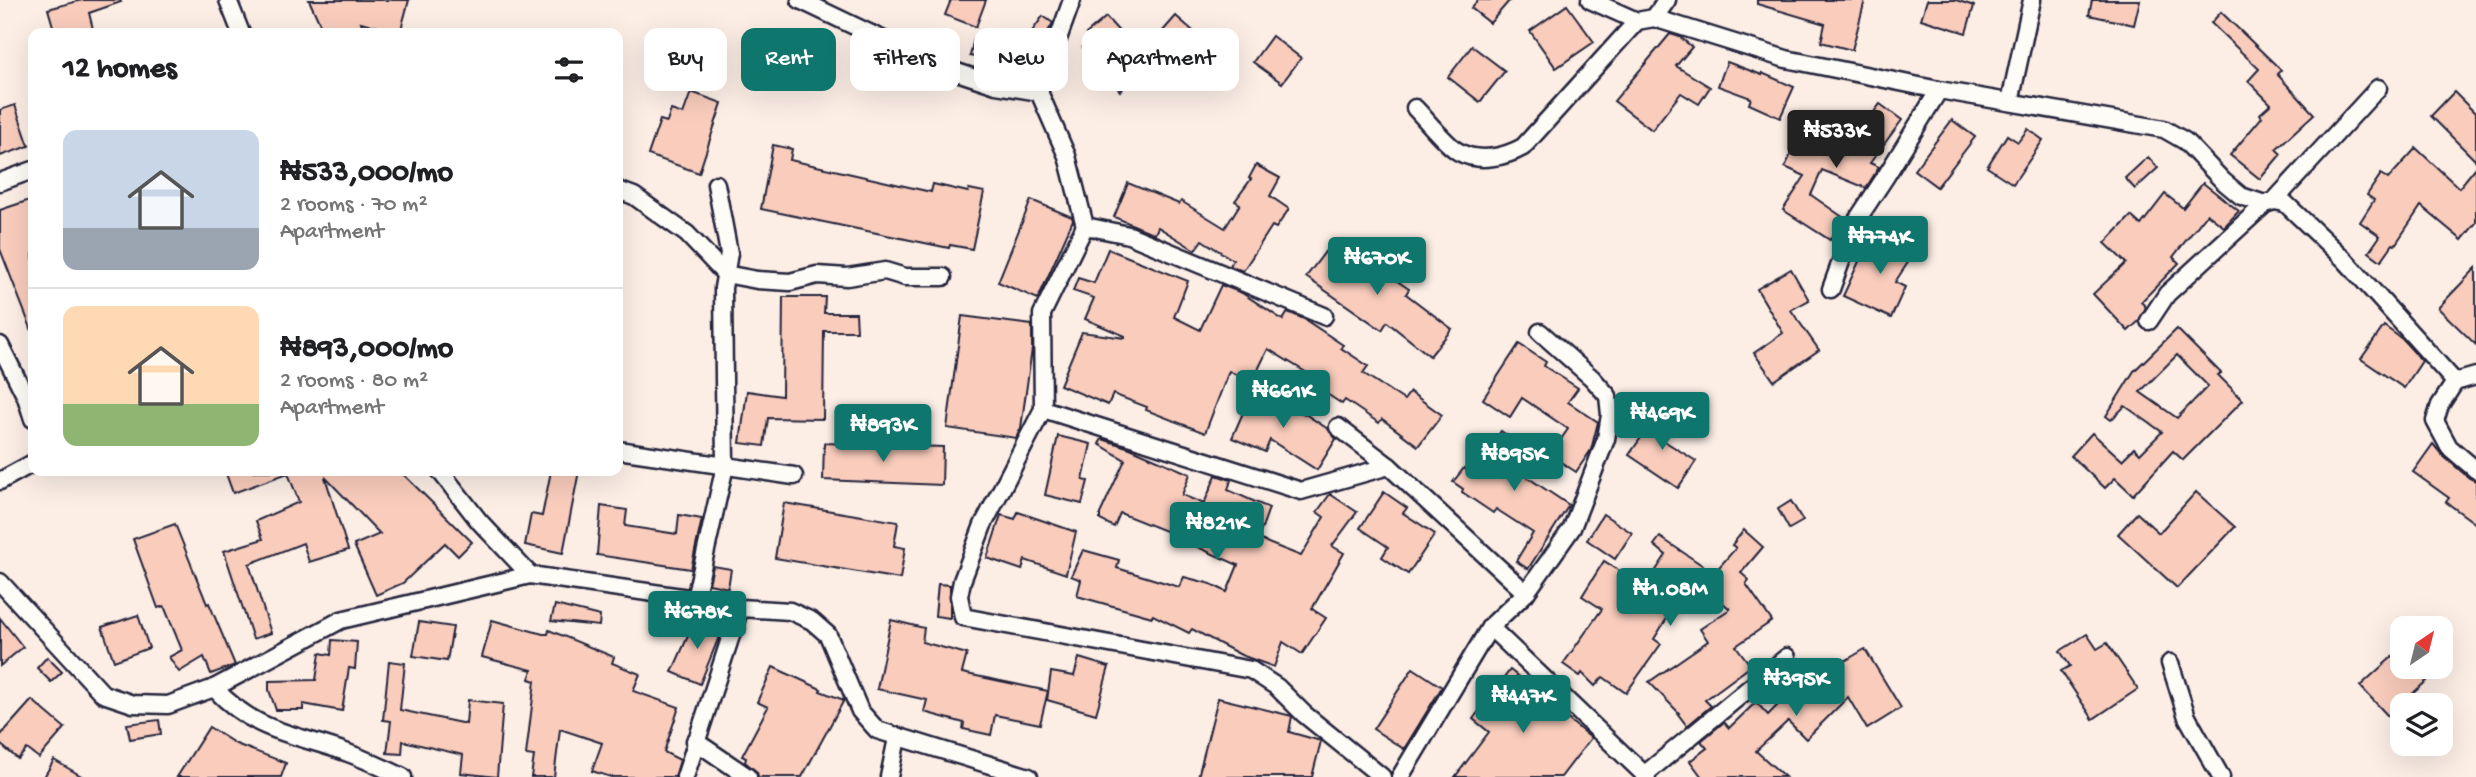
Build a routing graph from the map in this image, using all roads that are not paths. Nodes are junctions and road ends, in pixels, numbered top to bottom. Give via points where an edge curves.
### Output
1 (228, 0) edge
2 (800, 0) edge
3 (1072, 0) edge
4 (1590, 0) edge
5 (1667, 0) edge
6 (2032, 0) edge
7 (1654, 18) junction
8 (1637, 21) junction
9 (239, 28) edge
10 (2378, 88) dead end
11 (1939, 90) junction
12 (1039, 92) junction
13 (2010, 102) junction
14 (1415, 108) dead end
15 (28, 172) edge
16 (0, 182) edge
17 (716, 184) dead end
18 (623, 192) edge
19 (2270, 203) junction
20 (1085, 226) junction
21 (725, 274) junction
22 (943, 277) dead end
23 (1831, 289) dead end
24 (1324, 316) dead end
25 (2149, 321) dead end
26 (1540, 332) dead end
27 (0, 345) edge
28 (2476, 376) edge
29 (2455, 382) junction
30 (28, 403) edge
31 (1043, 409) junction
32 (1338, 427) dead end
33 (623, 451) edge
34 (28, 466) edge
35 (1389, 466) junction
36 (725, 467) junction
37 (2476, 470) edge
38 (444, 476) edge
39 (794, 476) dead end
40 (0, 481) edge
41 (530, 575) junction
42 (0, 582) edge
43 (1526, 593) junction
44 (695, 599) junction
45 (740, 608) junction
46 (1490, 627) junction
47 (1787, 657) dead end
48 (2170, 663) dead end
49 (214, 688) junction
50 (897, 738) junction
51 (695, 741) junction
52 (1646, 776) edge
53 (403, 777) edge
54 (685, 777) edge
55 (748, 777) edge
56 (889, 777) edge
57 (1030, 777) edge
58 (1382, 777) edge
59 (1400, 777) edge
60 (2221, 777) edge

1 - 9 street
2 - 12 street via 936,65 996,85
3 - 12 street
4 - 8 street
5 - 7 street
6 - 13 street
7 - 8 street
7 - 11 street via 1786,59
8 - 14 street via 1523,147 1507,156 1484,158 1458,152
10 - 19 street
11 - 13 street
11 - 23 street via 1855,223
12 - 20 street via 1067,156
13 - 19 street via 2164,129 2185,141 2241,196
15 - 16 street
17 - 21 street via 729,253
18 - 21 street via 687,234
19 - 25 street via 2167,294
19 - 29 street via 2285,203 2345,260
20 - 24 street via 1129,235
20 - 31 street via 1042,314
21 - 22 street via 790,282 817,275 885,271 905,277
21 - 36 street
26 - 43 street via 1592,377 1608,396 1610,415 1606,439 1572,528
27 - 30 street
28 - 29 street
29 - 37 street via 2435,421 2449,447
31 - 35 street via 1301,491
31 - 58 street via 983,525 962,581 963,617 1251,670
32 - 35 street
33 - 36 street
34 - 40 street
35 - 43 street
36 - 39 street
36 - 44 street
38 - 41 street
41 - 44 street
41 - 49 street via 341,620
42 - 49 street via 103,694 133,704 168,705
43 - 46 street
44 - 45 street
45 - 50 street via 789,611 812,621 828,635 860,711 877,730
45 - 51 street
46 - 52 street
46 - 59 street
47 - 52 street
48 - 60 street via 2187,717
49 - 53 street via 255,722 349,753
50 - 56 street
50 - 57 street
51 - 54 street
51 - 55 street

